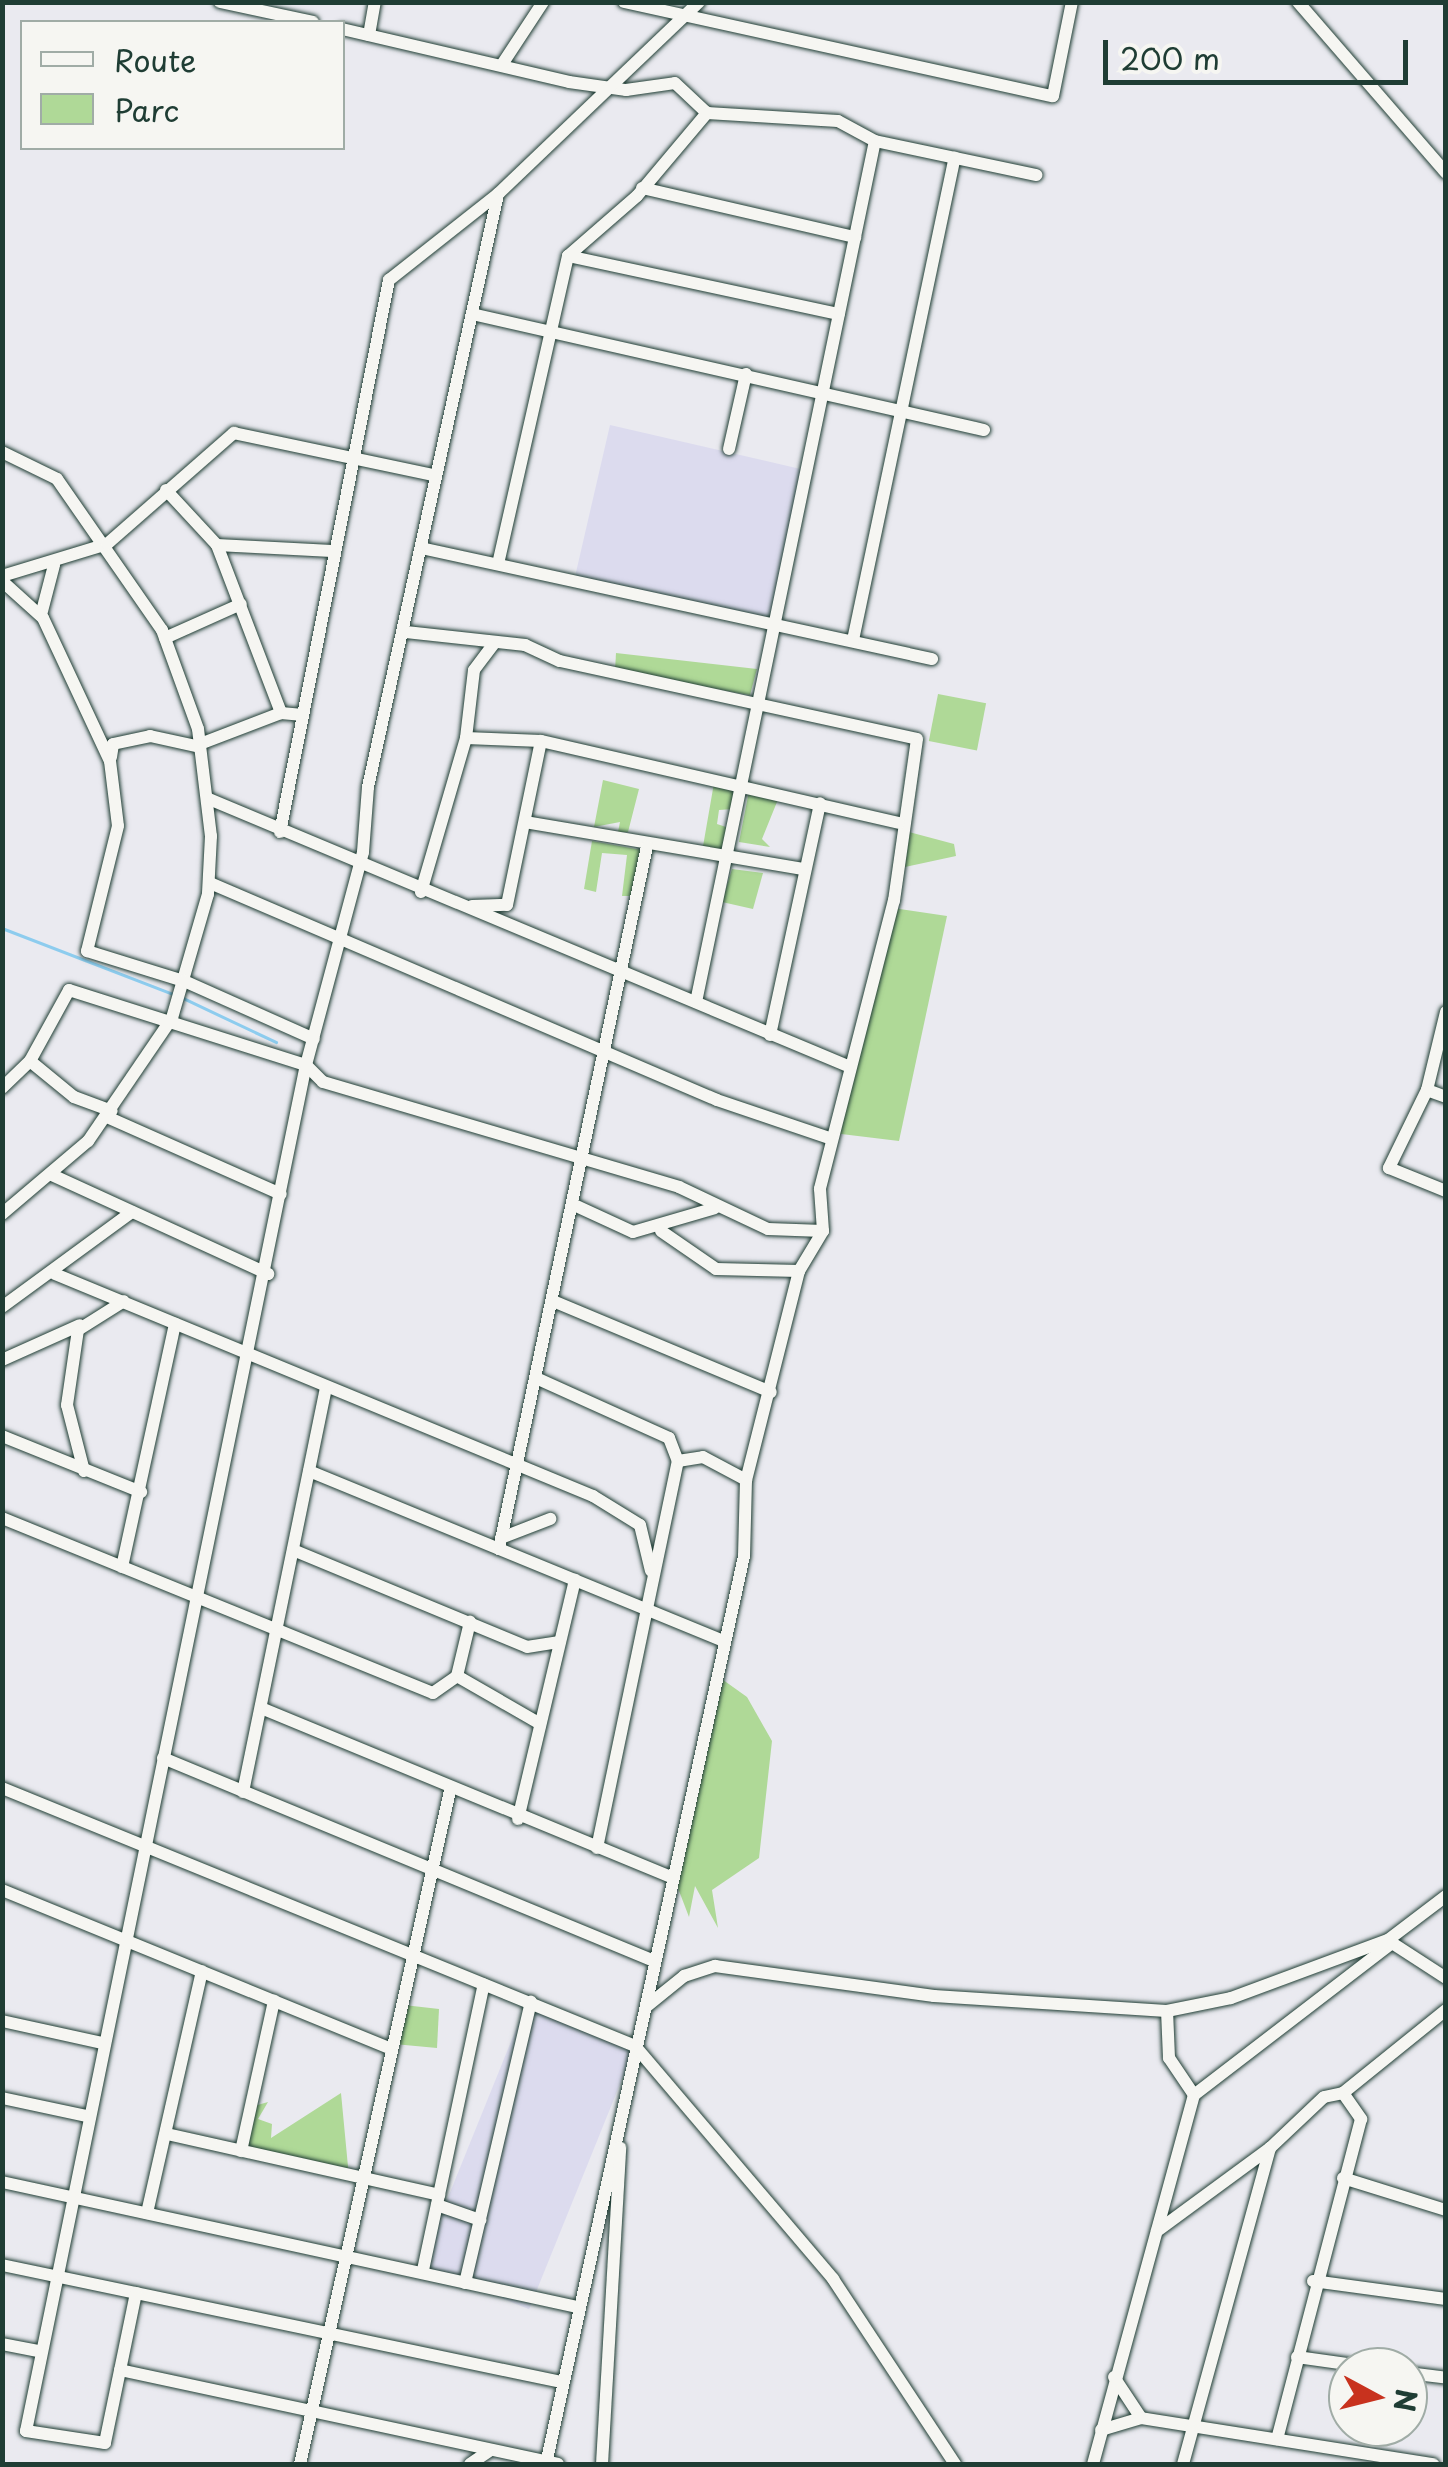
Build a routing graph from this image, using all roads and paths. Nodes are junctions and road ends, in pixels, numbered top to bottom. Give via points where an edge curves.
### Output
1 (220, 2) edge
2 (374, 2) edge
3 (543, 2) edge
4 (699, 2) edge
5 (1072, 2) edge
6 (1298, 2) edge
7 (625, 3) edge
8 (682, 17) junction
9 (304, 20) edge
10 (345, 30) edge
11 (369, 34) junction
12 (503, 62) junction
13 (616, 87) junction
14 (707, 113) junction
15 (875, 140) junction
16 (955, 158) junction
17 (1446, 173) edge
18 (1036, 175) dead end
19 (642, 188) junction
20 (498, 194) junction
21 (855, 236) junction
22 (568, 256) junction
23 (472, 314) junction
24 (839, 314) junction
25 (550, 332) junction
26 (746, 374) junction
27 (824, 390) junction
28 (902, 410) junction
29 (984, 430) dead end
30 (729, 449) dead end
31 (2, 452) edge
32 (353, 460) junction
33 (434, 475) junction
34 (166, 490) junction
35 (107, 544) junction
36 (216, 545) junction
37 (421, 548) junction
38 (332, 552) junction
39 (498, 564) junction
40 (54, 565) junction
41 (2, 578) edge
42 (241, 604) junction
43 (40, 615) junction
44 (776, 624) junction
45 (406, 632) junction
46 (165, 638) junction
47 (853, 640) junction
48 (494, 642) junction
49 (932, 659) dead end
50 (758, 706) junction
51 (280, 713) junction
52 (303, 715) junction
53 (466, 738) junction
54 (541, 741) junction
55 (200, 745) junction
56 (110, 760) junction
57 (741, 785) junction
58 (209, 799) junction
59 (820, 804) junction
60 (525, 822) junction
61 (899, 822) junction
62 (280, 832) junction
63 (647, 846) junction
64 (726, 862) junction
65 (356, 864) junction
66 (803, 869) junction
67 (210, 883) junction
68 (421, 892) junction
69 (451, 904) junction
70 (338, 938) junction
71 (620, 972) junction
72 (184, 981) junction
73 (696, 1002) junction
74 (1446, 1012) edge
75 (172, 1018) junction
76 (770, 1034) junction
77 (314, 1040) junction
78 (603, 1048) junction
79 (30, 1061) junction
80 (306, 1066) junction
81 (848, 1066) junction
82 (2, 1088) edge
83 (1427, 1090) junction
84 (1446, 1097) edge
85 (109, 1114) junction
86 (832, 1139) junction
87 (581, 1162) junction
88 (52, 1175) junction
89 (1446, 1190) edge
90 (282, 1194) junction
91 (572, 1204) junction
92 (715, 1208) junction
93 (132, 1212) junction
94 (2, 1214) edge
95 (661, 1231) junction
96 (823, 1231) junction
97 (799, 1272) junction
98 (55, 1274) junction
99 (268, 1274) junction
100 (124, 1300) junction
101 (553, 1300) junction
102 (2, 1307) edge
103 (175, 1324) junction
104 (80, 1326) junction
105 (250, 1355) junction
106 (2, 1360) edge
107 (536, 1378) junction
108 (326, 1387) junction
109 (771, 1392) junction
110 (2, 1436) edge
111 (678, 1461) junction
112 (516, 1466) junction
113 (84, 1471) junction
114 (309, 1471) junction
115 (746, 1480) junction
116 (141, 1492) junction
117 (509, 1502) junction
118 (2, 1518) edge
119 (550, 1519) dead end
120 (516, 1531) junction
121 (500, 1544) junction
122 (520, 1548) dead end
123 (293, 1550) junction
124 (122, 1567) junction
125 (651, 1571) junction
126 (574, 1580) junction
127 (196, 1597) junction
128 (649, 1611) junction
129 (470, 1622) junction
130 (276, 1630) junction
131 (722, 1640) junction
132 (560, 1642) junction
133 (456, 1676) junction
134 (261, 1708) junction
135 (537, 1722) junction
136 (164, 1758) junction
137 (2, 1788) edge
138 (243, 1792) junction
139 (450, 1792) junction
140 (518, 1818) junction
141 (146, 1844) junction
142 (597, 1848) junction
143 (432, 1866) junction
144 (673, 1878) junction
145 (2, 1890) edge
146 (1446, 1896) edge
147 (1390, 1942) junction
148 (125, 1946) junction
149 (412, 1954) junction
150 (654, 1961) junction
151 (202, 1971) junction
152 (1446, 1978) edge
153 (484, 1984) junction
154 (274, 2001) junction
155 (531, 2002) junction
156 (1446, 2010) edge
157 (643, 2011) junction
158 (1167, 2011) junction
159 (2, 2021) edge
160 (102, 2043) junction
161 (636, 2046) junction
162 (391, 2049) junction
163 (1342, 2093) junction
164 (1194, 2095) junction
165 (2, 2098) edge
166 (622, 2109) junction
167 (87, 2116) junction
168 (167, 2134) junction
169 (1270, 2148) junction
170 (241, 2151) junction
171 (1343, 2178) junction
172 (362, 2180) junction
173 (2, 2182) edge
174 (71, 2196) junction
175 (438, 2200) junction
176 (1446, 2210) edge
177 (148, 2213) junction
178 (480, 2220) junction
179 (1156, 2232) junction
180 (346, 2254) junction
181 (2, 2265) edge
182 (423, 2270) junction
183 (53, 2275) junction
184 (1314, 2281) junction
185 (464, 2284) junction
186 (136, 2292) junction
187 (1446, 2299) edge
188 (578, 2307) junction
189 (329, 2333) junction
190 (2, 2344) edge
191 (37, 2351) junction
192 (1297, 2357) junction
193 (1328, 2361) edge
194 (120, 2370) junction
195 (1114, 2378) junction
196 (561, 2382) junction
197 (312, 2412) junction
198 (1141, 2418) junction
199 (1193, 2426) junction
200 (1101, 2430) junction
201 (1276, 2438) junction
202 (948, 2449) junction
203 (491, 2450) junction
204 (1396, 2462) edge
205 (300, 2464) edge
206 (470, 2464) edge
207 (550, 2464) edge
208 (602, 2464) edge
209 (955, 2464) edge
210 (966, 2464) edge
211 (1093, 2464) edge
212 (1182, 2464) edge
213 (1432, 2464) edge

1 - 9 street
2 - 11 street
3 - 12 street
4 - 8 street
5 - 8 street via 1053,96
6 - 17 street
7 - 8 street
8 - 13 street
10 - 11 street
11 - 12 street
12 - 13 street via 520,74
13 - 14 street via 675,84
13 - 20 street
14 - 15 street via 838,121
14 - 19 street
15 - 16 street
15 - 21 street
16 - 18 street
16 - 28 street
19 - 21 street
19 - 22 street
20 - 23 street
20 - 32 street via 389,280
21 - 24 street
22 - 24 street
22 - 25 street
23 - 25 street
23 - 33 street
24 - 27 street
25 - 26 street
25 - 39 street
26 - 27 street
26 - 30 street
27 - 28 street
27 - 44 street
28 - 29 street
28 - 47 street
31 - 35 street via 56,478
32 - 33 street
32 - 34 street via 234,432
32 - 38 street
33 - 37 street
34 - 35 street
34 - 36 street
35 - 40 street
35 - 46 street
36 - 38 street
36 - 42 street
37 - 39 street
37 - 45 street
38 - 52 street
39 - 44 street
40 - 41 street
40 - 43 street
41 - 43 street
42 - 46 street
42 - 51 street
43 - 56 street
44 - 47 street
44 - 50 street
45 - 48 street
45 - 65 street
46 - 55 street
47 - 49 street
48 - 50 street
48 - 53 street via 474,670
50 - 57 street
50 - 61 street via 917,739
51 - 52 street
51 - 55 street
52 - 62 street
53 - 54 street
53 - 68 street
54 - 57 street
54 - 60 street
55 - 56 street via 150,736 113,744
55 - 58 street
56 - 72 street via 118,826 86,950
57 - 59 street
57 - 64 street
58 - 62 street
58 - 67 street
59 - 61 street
59 - 66 street
60 - 63 street
60 - 69 street via 507,904
61 - 81 street via 894,900
62 - 65 street
63 - 64 street
63 - 71 street
64 - 66 street
64 - 73 street
65 - 68 street
65 - 70 street
66 - 76 street
67 - 70 street
67 - 72 street
68 - 69 street
69 - 71 street
70 - 77 street
70 - 78 street
71 - 73 street
71 - 78 street
72 - 75 street
72 - 77 street
73 - 76 street
74 - 83 street
75 - 79 street via 134,1016 70,990
75 - 80 street
75 - 85 street
76 - 81 street
77 - 80 street
78 - 86 street
78 - 87 street
79 - 82 street
79 - 85 street via 74,1097
80 - 87 street via 322,1082
80 - 90 street
81 - 86 street
83 - 84 street
83 - 89 street via 1389,1168
85 - 88 street
85 - 90 street
86 - 96 street
87 - 91 street
87 - 92 street via 679,1187
88 - 93 street
88 - 94 street
90 - 99 street
91 - 95 street via 632,1232
91 - 101 street
92 - 95 street
92 - 96 street via 768,1229
93 - 98 street
93 - 99 street
95 - 97 street via 716,1269
96 - 97 street
97 - 109 street
98 - 100 street
98 - 102 street
99 - 105 street
100 - 103 street
100 - 104 street
101 - 107 street
101 - 109 street
103 - 105 street
103 - 116 street
104 - 106 street
104 - 113 street via 66,1405
105 - 108 street
105 - 127 street
107 - 111 street via 670,1438
107 - 112 street
108 - 112 street
108 - 114 street
109 - 115 street
110 - 113 street
111 - 115 street via 703,1458
111 - 125 street
112 - 117 street
112 - 125 street via 640,1525
113 - 116 street
114 - 121 street
114 - 123 street
115 - 131 street via 744,1556
116 - 124 street
117 - 120 street
117 - 121 street
118 - 124 street
119 - 120 street
120 - 121 street
120 - 122 street
121 - 126 street
123 - 129 street
123 - 130 street
124 - 127 street
125 - 128 street
126 - 128 street
126 - 132 street
127 - 130 street
127 - 136 street
128 - 131 street
128 - 142 street
129 - 132 street via 527,1647
129 - 133 street
130 - 133 street via 433,1693
130 - 134 street
131 - 144 street
132 - 135 street
133 - 135 street
134 - 138 street
134 - 139 street
135 - 140 street
136 - 138 street
136 - 141 street
137 - 141 street
138 - 143 street
139 - 140 street
139 - 143 street
140 - 142 street
141 - 148 street
141 - 149 street
142 - 144 street
143 - 149 street
143 - 150 street
144 - 150 street
145 - 148 street
146 - 147 street
147 - 152 street
147 - 158 street via 1231,1998
147 - 164 street
148 - 151 street
148 - 160 street
149 - 153 street
149 - 162 street
150 - 157 street
151 - 154 street
151 - 168 street
153 - 155 street
153 - 175 street
154 - 162 street
154 - 170 street
155 - 161 street
155 - 178 street
156 - 163 street
157 - 158 street via 663,1989 714,1966 934,1996
157 - 161 street
158 - 164 street via 1170,2058
159 - 160 street
160 - 167 street
161 - 166 street
161 - 202 street via 833,2279 878,2359
162 - 172 street
163 - 169 street via 1324,2097
163 - 171 street via 1361,2119
164 - 179 street
165 - 167 street
166 - 188 street
166 - 208 street
167 - 174 street
168 - 170 street
168 - 177 street
169 - 179 street
169 - 199 street
170 - 172 street
171 - 176 street
171 - 184 street
172 - 175 street
172 - 180 street
173 - 174 street
174 - 177 street
174 - 183 street
175 - 178 street
175 - 182 street
177 - 180 street
178 - 185 street
179 - 195 street
180 - 182 street
180 - 189 street
181 - 183 street
182 - 185 street
183 - 186 street
183 - 191 street
184 - 187 street
184 - 192 street
185 - 188 street
186 - 189 street
186 - 194 street
188 - 196 street
189 - 196 street
189 - 197 street
190 - 191 street
191 - 194 street via 26,2432 104,2443
192 - 193 street
192 - 201 street
194 - 197 street
195 - 198 street
195 - 200 street
196 - 207 street
197 - 203 street
197 - 205 street
198 - 199 street
198 - 200 street
199 - 201 street
199 - 212 street
200 - 211 street
201 - 204 street
202 - 209 street
202 - 210 street
203 - 206 street
203 - 207 street
204 - 213 street

